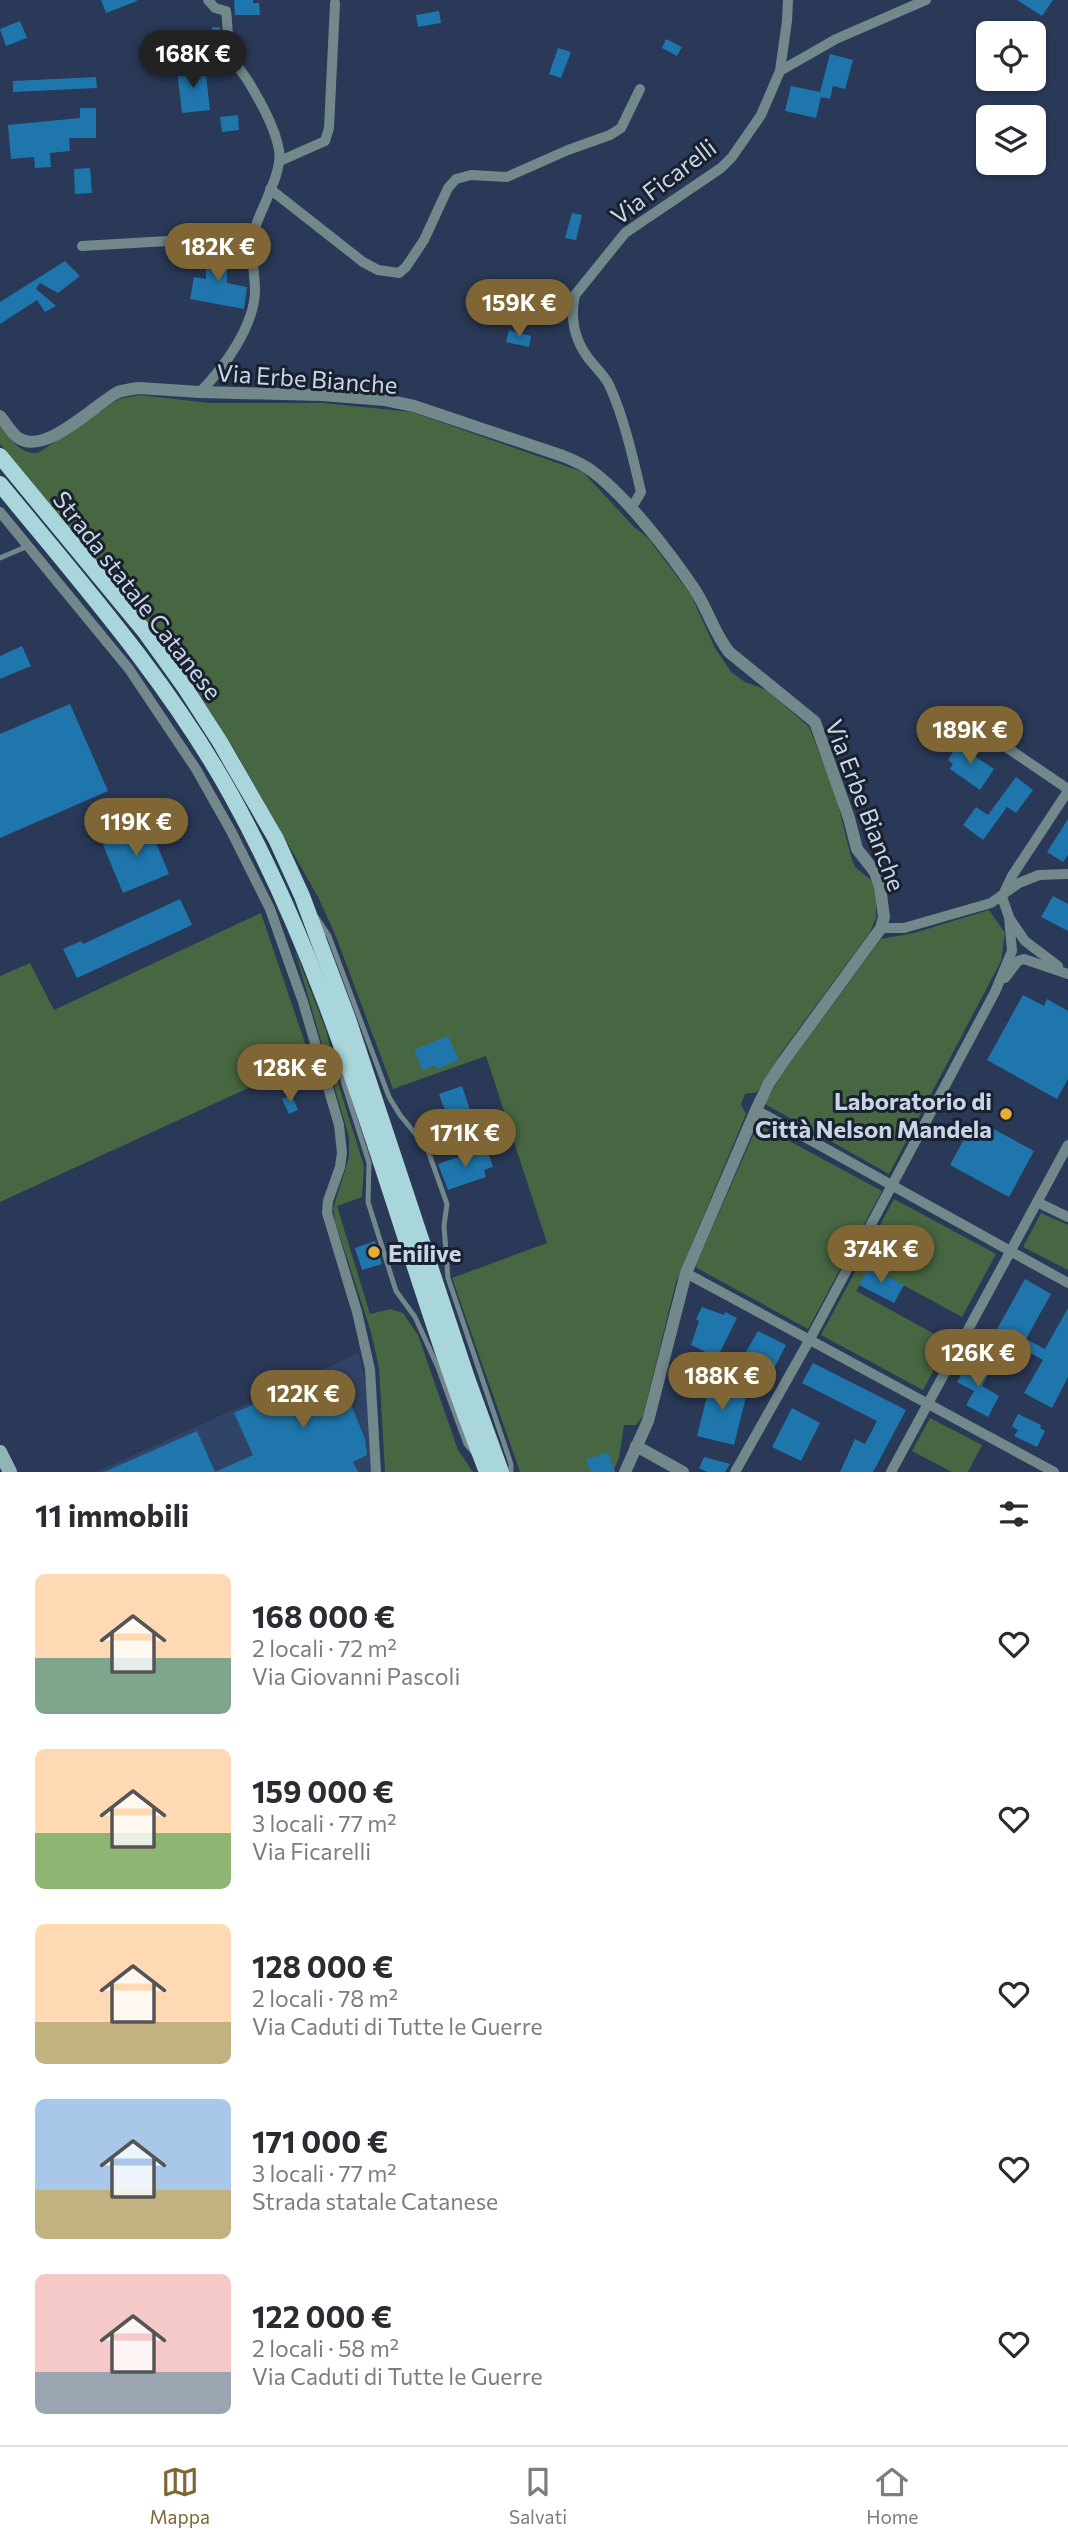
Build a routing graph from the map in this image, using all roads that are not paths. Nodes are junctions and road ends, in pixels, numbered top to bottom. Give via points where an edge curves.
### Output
1 (208, 0) edge
2 (788, 0) edge
3 (926, 0) edge
4 (335, 3) dead end
5 (780, 71) junction
6 (640, 89) dead end
7 (280, 160) junction
8 (270, 189) junction
9 (253, 236) junction
10 (82, 246) dead end
11 (200, 392) junction
12 (0, 416) edge
13 (0, 456) edge
14 (0, 484) edge
15 (631, 509) junction
16 (0, 512) edge
17 (28, 546) junction
18 (0, 558) edge
19 (972, 724) dead end
20 (1068, 790) edge
21 (1068, 874) edge
22 (302, 896) junction
23 (1002, 897) junction
24 (1009, 917) junction
25 (881, 928) junction
26 (1068, 974) edge
27 (993, 995) junction
28 (342, 1045) junction
29 (756, 1110) junction
30 (1068, 1145) edge
31 (892, 1186) junction
32 (1037, 1202) junction
33 (1068, 1217) edge
34 (1011, 1252) junction
35 (686, 1273) junction
36 (1068, 1283) edge
37 (810, 1339) junction
38 (928, 1404) junction
39 (636, 1446) junction
40 (0, 1452) edge
41 (485, 1468) edge
42 (1048, 1471) edge
43 (10, 1472) edge
44 (376, 1472) edge
45 (501, 1472) edge
46 (510, 1472) edge
47 (625, 1472) edge
48 (683, 1472) edge
49 (735, 1472) edge
50 (891, 1472) edge

1 - 7 street via 226,11 231,54 270,124
2 - 5 street, Via Ficarelli
3 - 5 street via 836,39
4 - 7 street via 325,141
5 - 15 street, Via Ficarelli via 761,115 732,157 625,233 575,295 575,333 583,353 610,386 632,456 641,492
6 - 8 street via 621,128 610,135 507,177 456,179 424,240 399,273 363,262
7 - 8 street
8 - 9 street
9 - 10 street
9 - 11 street via 251,316 213,379
11 - 12 street, Via Erbe Bianche via 139,388 119,392 65,429 32,442 19,438
11 - 15 street, Via Erbe Bianche via 322,395 414,406 582,464
13 - 22 main road, Strada statale Catanese via 184,686 276,839
14 - 28 main road, Strada statale Catanese via 131,643 203,747 283,899
15 - 25 street, Via Erbe Bianche via 695,591 729,652 815,722 857,849 880,887
16 - 17 street
17 - 18 lane
17 - 44 street via 129,669 195,769 270,909 303,1002 340,1132 340,1167 327,1213 369,1359
19 - 20 street
20 - 23 street
21 - 23 street via 1039,874
22 - 45 main road, Strada statale Catanese
22 - 46 lane via 329,936 389,1097 427,1148 447,1204 447,1278
23 - 24 street
23 - 25 street via 904,928
24 - 26 street via 1025,941
24 - 27 street via 1012,951
25 - 29 street, Via Erbe Bianche via 783,1062
26 - 27 street via 1024,959
27 - 31 street
28 - 41 main road, Strada statale Catanese
28 - 41 lane via 344,1081 369,1163 368,1202 396,1291 415,1317 437,1365 466,1444
29 - 31 street
29 - 35 street, Via Erbe Bianche
30 - 32 street
31 - 34 street
31 - 37 street
32 - 33 street
32 - 34 street
34 - 36 street
34 - 38 street
35 - 37 street
35 - 39 street, Via Erbe Bianche via 648,1421
37 - 38 street
37 - 49 street
38 - 42 street
38 - 50 street
39 - 47 street, Via Erbe Bianche
39 - 48 street
40 - 43 main road

